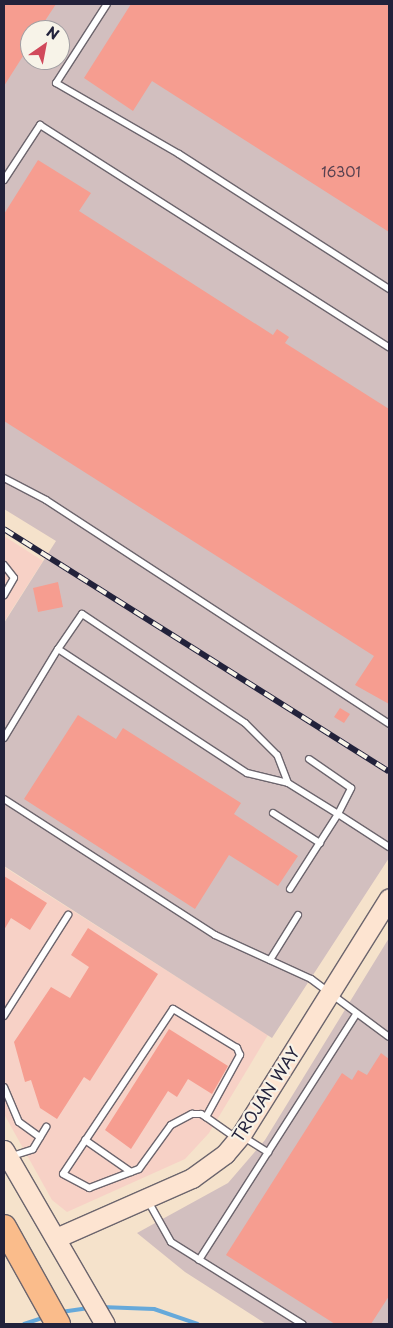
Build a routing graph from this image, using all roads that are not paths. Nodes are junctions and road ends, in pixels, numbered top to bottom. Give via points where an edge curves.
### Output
1 (108, 4) edge
2 (4, 180) edge
3 (389, 289) edge
4 (389, 347) edge
5 (4, 478) edge
6 (4, 565) edge
7 (4, 595) edge
8 (58, 649) junction
9 (389, 724) edge
10 (4, 738) edge
11 (309, 760) dead end
12 (288, 783) junction
13 (4, 799) edge
14 (273, 813) dead end
15 (338, 814) junction
16 (320, 843) junction
17 (389, 847) edge
18 (290, 890) dead end
19 (389, 898) edge
20 (68, 915) dead end
21 (298, 915) dead end
22 (270, 960) junction
23 (328, 996) junction
24 (4, 1016) edge
25 (355, 1016) junction
26 (389, 1037) edge
27 (4, 1087) edge
28 (206, 1118) junction
29 (46, 1127) dead end
30 (40, 1136) junction
31 (240, 1137) junction
32 (85, 1140) junction
33 (268, 1152) junction
34 (6, 1153) edge
35 (131, 1172) junction
36 (146, 1197) junction
37 (4, 1227) edge
38 (56, 1238) junction
39 (9, 1258) edge
40 (199, 1260) junction
41 (41, 1324) edge
42 (58, 1324) edge
43 (105, 1324) edge
44 (302, 1324) edge

1 - 3 lane via 56,83 178,154
2 - 4 lane via 40,125
5 - 9 lane via 46,500
6 - 7 lane via 14,578
8 - 10 lane
8 - 12 lane via 247,773
8 - 12 lane via 82,614 245,723 276,755
11 - 15 lane via 350,788
12 - 15 lane
13 - 22 lane via 215,935
14 - 16 lane
15 - 16 lane
15 - 17 lane
16 - 18 lane
19 - 23 street, TROJAN WAY
20 - 24 lane
21 - 22 lane
22 - 23 lane via 311,979
23 - 25 lane
23 - 31 street, TROJAN WAY
25 - 26 lane
25 - 33 lane
27 - 30 lane via 19,1122
28 - 31 lane
28 - 32 lane via 240,1055 237,1048 173,1008
28 - 35 lane via 192,1114 181,1118 146,1165
29 - 30 lane
30 - 34 lane via 32,1149
31 - 33 lane
31 - 36 street, TROJAN WAY via 192,1178
32 - 35 lane
32 - 35 lane via 63,1174 89,1188
33 - 40 lane
34 - 38 street
36 - 38 street, TROJAN WAY
36 - 40 lane via 171,1242
37 - 39 highway
38 - 43 street
39 - 41 highway
39 - 42 highway
40 - 44 lane

